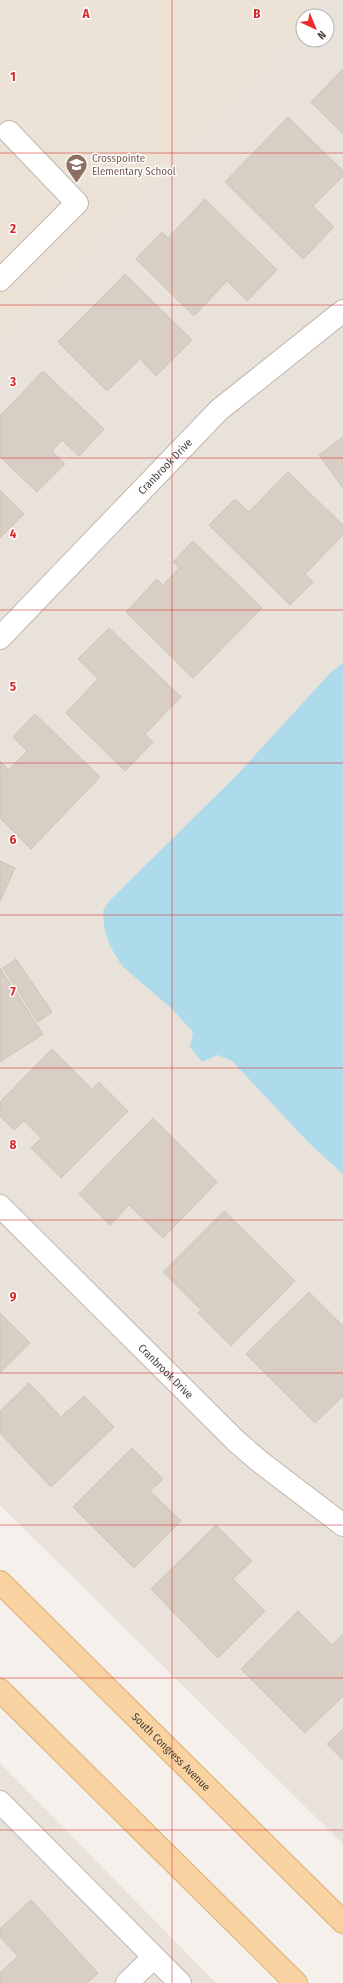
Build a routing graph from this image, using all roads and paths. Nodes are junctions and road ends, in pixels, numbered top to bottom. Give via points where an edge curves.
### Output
1 (9, 132) dead end
2 (0, 280) edge
3 (343, 311) edge
4 (0, 638) edge
5 (0, 1206) edge
6 (343, 1524) edge
7 (0, 1582) edge
8 (0, 1690) edge
9 (0, 1802) edge
10 (343, 1922) edge
11 (154, 1957) junction
12 (127, 1983) edge
13 (180, 1983) edge
14 (296, 1983) edge

1 - 2 street via 77,203
3 - 4 street, Cranbrook Drive via 219,410
5 - 6 street, Cranbrook Drive via 237,1442
7 - 10 main road, South Congress Avenue
8 - 14 main road
9 - 11 street
11 - 12 street
11 - 13 street

